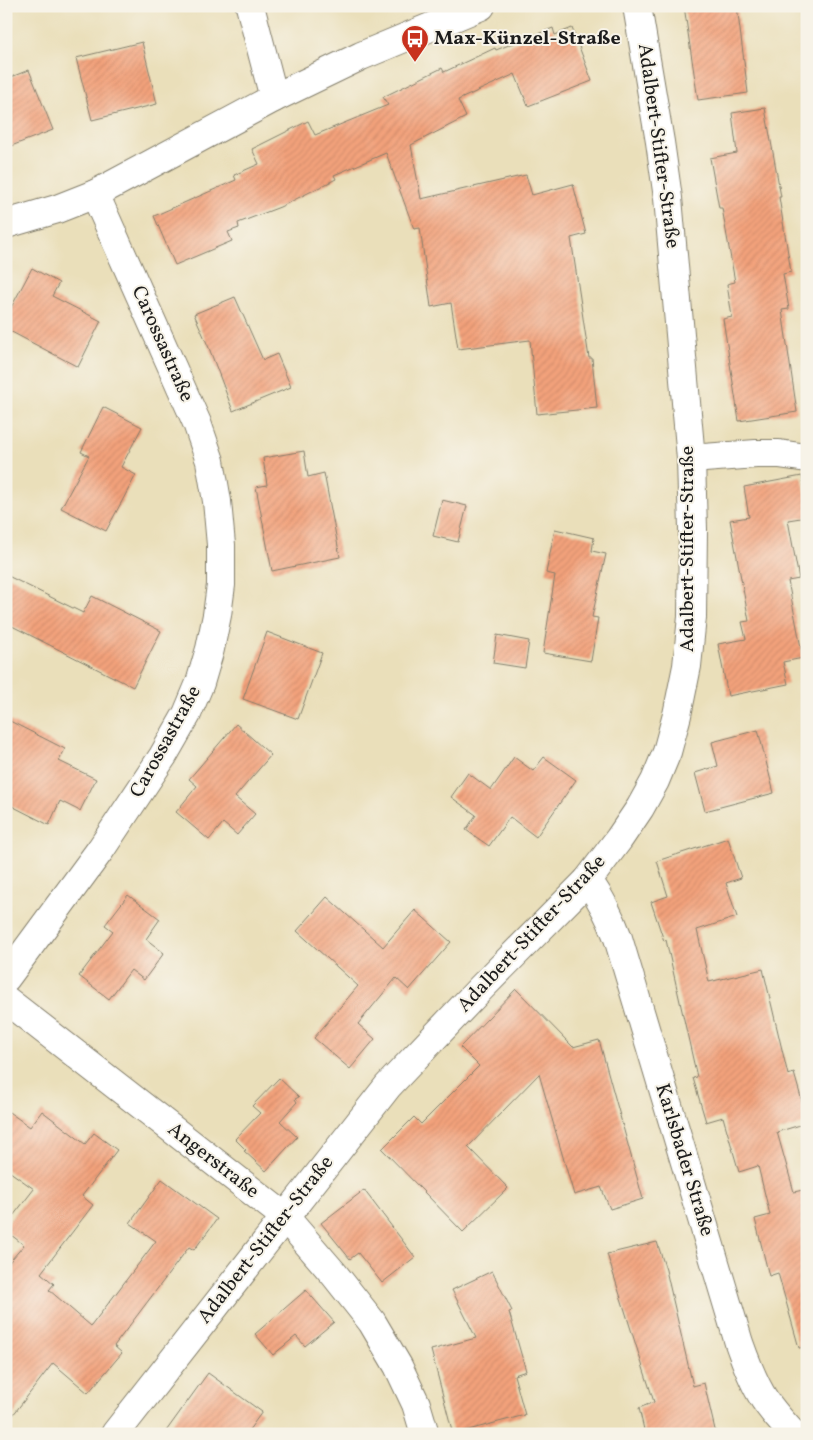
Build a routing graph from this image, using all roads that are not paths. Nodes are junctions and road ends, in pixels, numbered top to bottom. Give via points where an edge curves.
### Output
1 (250, 6) edge
2 (481, 6) edge
3 (638, 6) edge
4 (274, 98) junction
5 (95, 194) junction
6 (6, 224) edge
7 (807, 458) edge
8 (691, 459) junction
9 (588, 880) junction
10 (6, 978) edge
11 (6, 1000) edge
12 (284, 1216) junction
13 (114, 1434) edge
14 (425, 1434) edge
15 (793, 1434) edge

1 - 4 street
2 - 4 street via 361,56
3 - 8 street, Adalbert-Stifter-Straße via 668,198
4 - 5 street
5 - 6 street via 57,210
5 - 10 street, Carossastraße via 197,423 210,461 218,510 221,585 210,649 186,714 163,756 101,849
7 - 8 street via 756,454
8 - 9 street, Adalbert-Stifter-Straße via 692,617 677,715 655,781 620,839
9 - 12 street, Adalbert-Stifter-Straße via 388,1086
9 - 15 street, Karlsbader Straße via 610,916 618,938 748,1369 761,1395
11 - 12 street, Angerstraße
12 - 13 street, Adalbert-Stifter-Straße
12 - 14 street, Angerstraße via 372,1322 416,1404

